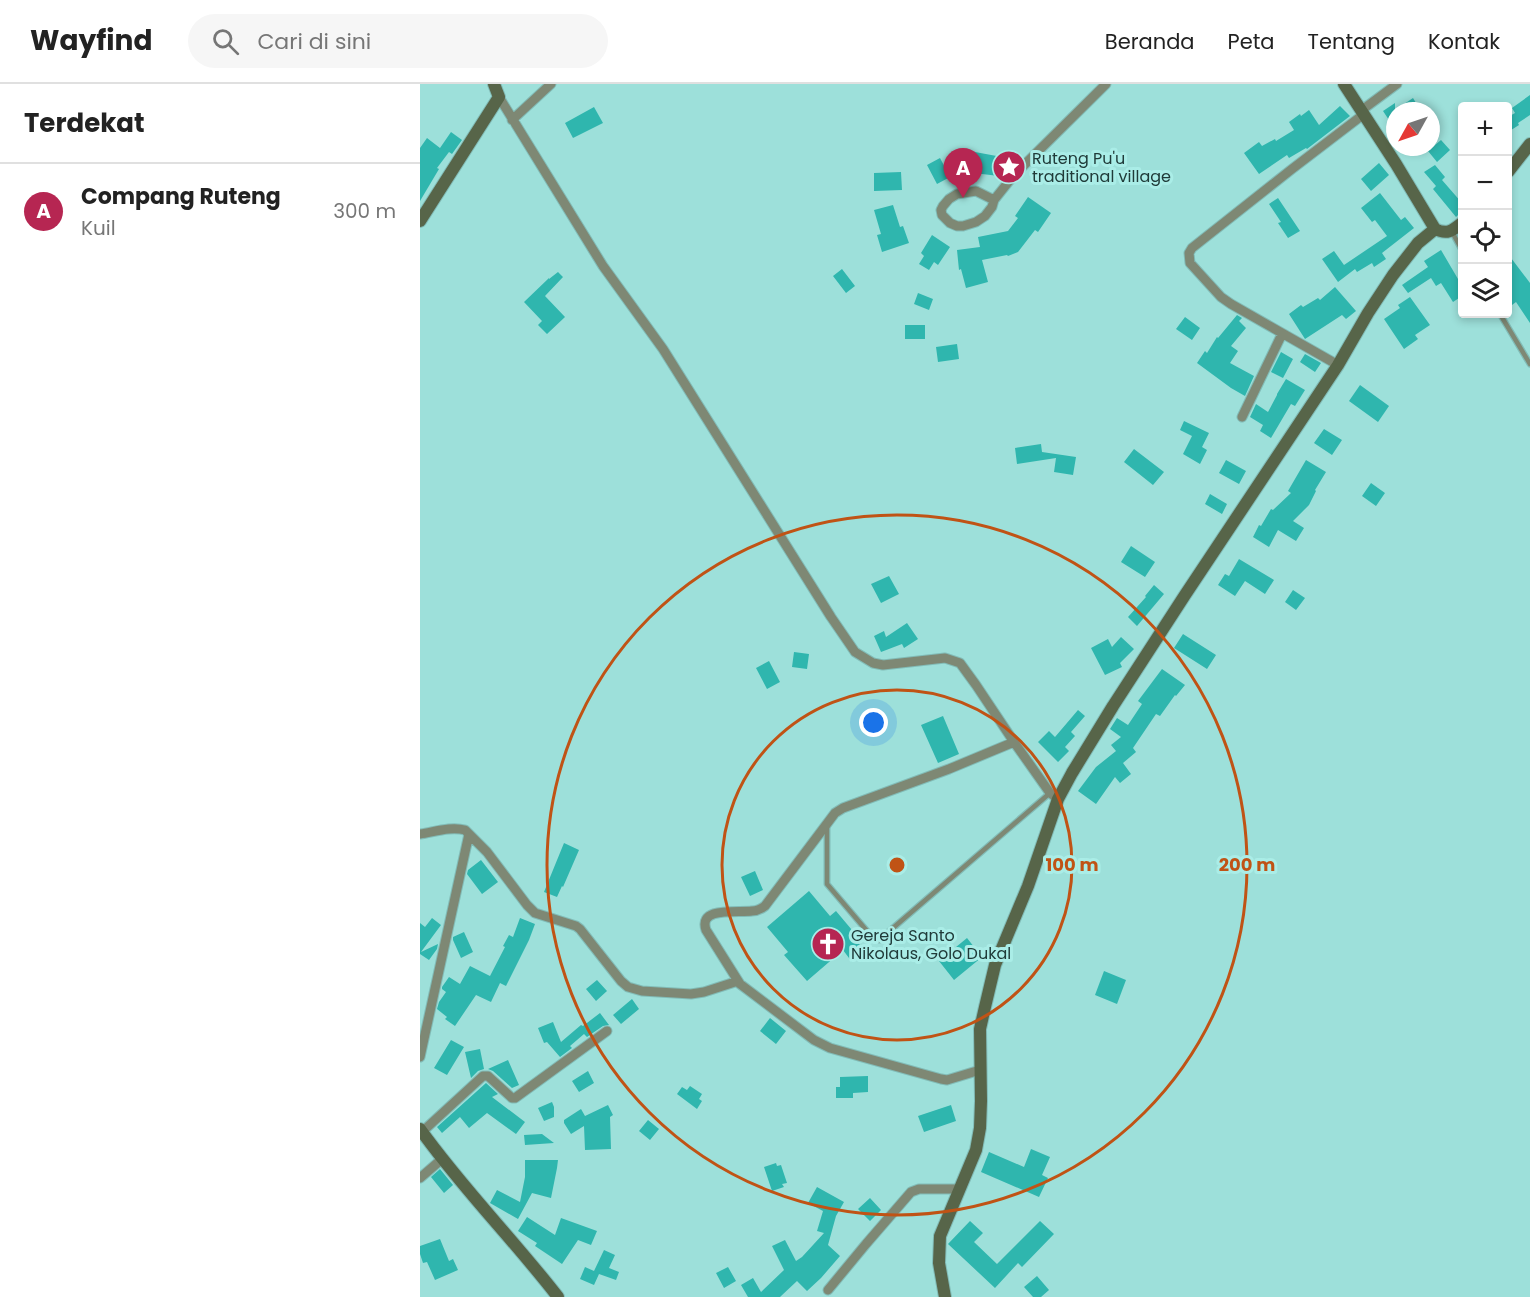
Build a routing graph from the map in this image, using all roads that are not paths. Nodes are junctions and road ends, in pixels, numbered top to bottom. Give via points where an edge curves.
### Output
1 (494, 84) edge
2 (551, 84) edge
3 (1344, 84) edge
4 (1397, 84) edge
5 (1102, 85) edge
6 (499, 97) junction
7 (1363, 112) junction
8 (512, 120) junction
9 (1530, 144) edge
10 (1512, 167) edge
11 (994, 200) junction
12 (420, 222) edge
13 (1458, 226) edge
14 (1435, 229) junction
15 (1452, 231) junction
16 (1458, 242) edge
17 (1502, 318) edge
18 (1282, 334) junction
19 (1530, 364) edge
20 (1338, 365) junction
21 (1242, 417) dead end
22 (1014, 742) junction
23 (1054, 796) junction
24 (827, 825) junction
25 (420, 834) edge
26 (469, 834) junction
27 (738, 981) junction
28 (607, 1031) dead end
29 (420, 1057) edge
30 (981, 1070) junction
31 (421, 1130) edge
32 (442, 1159) junction
33 (420, 1178) edge
34 (960, 1189) junction
35 (828, 1290) dead end
36 (558, 1297) edge
37 (945, 1297) edge

1 - 6 street
2 - 8 street
3 - 7 street
4 - 7 street
5 - 11 street
6 - 8 street
6 - 12 street
7 - 14 street
7 - 18 street via 1189,253 1190,263 1221,297
8 - 22 street via 603,267 663,349 855,652 883,665 945,658 960,663
9 - 10 street
11 - 11 street via 989,212 968,225 950,223 942,216 943,206 957,194 976,191
13 - 15 street
14 - 15 street
14 - 20 street via 1418,243 1393,275
15 - 16 lane
17 - 19 lane
18 - 20 street
18 - 21 street
20 - 23 street
22 - 23 street
22 - 24 street via 847,806
23 - 24 lane via 879,940 873,938 827,884
23 - 30 street via 1028,886 995,965 980,1029
24 - 27 street via 765,906 753,911 716,913 705,921 706,930
25 - 26 street via 456,828
26 - 27 street via 527,905 539,914 580,929 628,987 691,994
26 - 29 street
27 - 30 street via 814,1040 830,1047 947,1080
28 - 31 street via 515,1098 483,1076
30 - 34 street via 980,1128
31 - 32 street
32 - 33 street
32 - 36 street
34 - 35 street via 911,1192
34 - 37 street via 940,1236 939,1263

